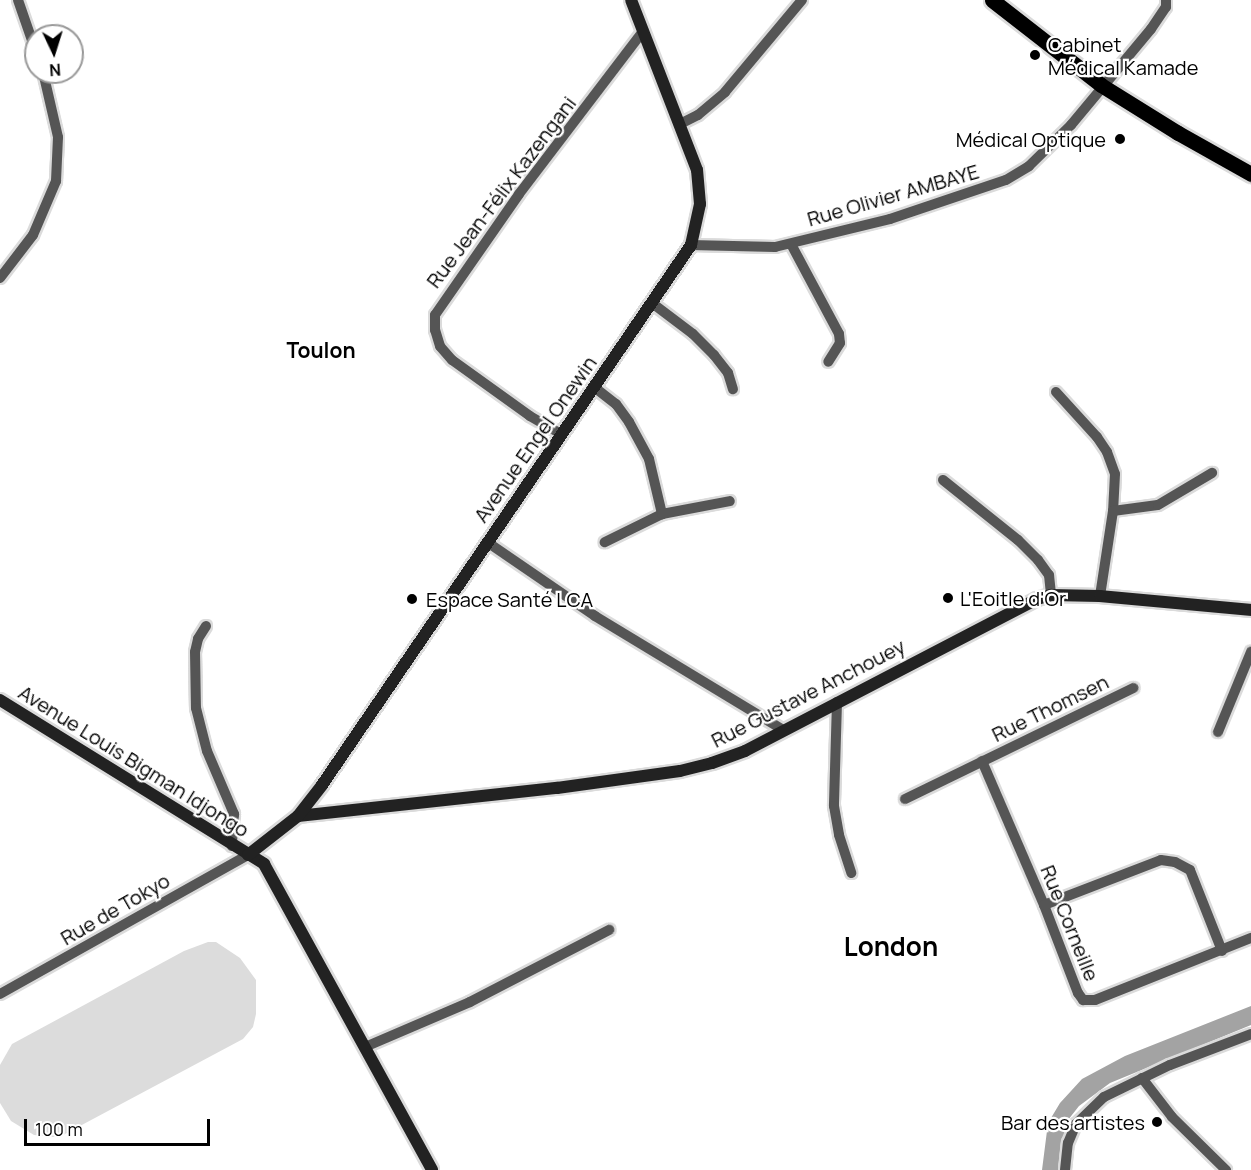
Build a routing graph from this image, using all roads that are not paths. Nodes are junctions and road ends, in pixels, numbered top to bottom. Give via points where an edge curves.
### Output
1 (18, 0) edge
2 (631, 0) edge
3 (802, 0) edge
4 (992, 0) edge
5 (1166, 0) edge
6 (26, 24) edge
7 (643, 31) junction
8 (46, 84) edge
9 (1101, 85) junction
10 (680, 124) junction
11 (1251, 174) edge
12 (790, 244) junction
13 (691, 245) junction
14 (0, 278) edge
15 (652, 303) junction
16 (828, 362) dead end
17 (594, 387) junction
18 (733, 389) dead end
19 (1056, 392) dead end
20 (561, 434) junction
21 (1212, 473) dead end
22 (943, 480) dead end
23 (730, 501) dead end
24 (1113, 511) junction
25 (662, 514) junction
26 (487, 542) junction
27 (605, 542) dead end
28 (1051, 595) junction
29 (1100, 596) junction
30 (1251, 610) edge
31 (206, 626) dead end
32 (1251, 652) edge
33 (1134, 688) dead end
34 (0, 700) edge
35 (837, 702) junction
36 (783, 730) junction
37 (1218, 732) dead end
38 (982, 761) junction
39 (904, 799) dead end
40 (298, 816) junction
41 (232, 846) junction
42 (248, 855) junction
43 (851, 873) dead end
44 (1044, 905) junction
45 (609, 930) dead end
46 (1251, 938) edge
47 (1222, 951) junction
48 (0, 994) edge
49 (1251, 1034) edge
50 (365, 1047) junction
51 (1142, 1077) junction
52 (432, 1170) edge
53 (1065, 1170) edge
54 (1226, 1170) edge

1 - 6 street
2 - 7 street, Avenue Engel Onewin
3 - 10 street via 725,92 698,115
4 - 9 main road
5 - 9 street, Rue Olivier AMBAYE via 1166,7 1151,29
7 - 10 street, Avenue Engel Onewin
7 - 20 street, Rue Jean-Félix Kazengani via 519,194 435,315 440,346 452,360
8 - 14 street via 58,137 57,181 33,235
9 - 11 main road
9 - 12 street, Rue Olivier AMBAYE via 1051,146 1006,180 933,206
10 - 13 street, Avenue Engel Onewin via 700,189
12 - 13 street, Rue Olivier AMBAYE via 775,248
12 - 16 street via 839,334 840,343
13 - 15 street, Avenue Engel Onewin
15 - 17 street, Avenue Engel Onewin
15 - 18 street via 714,354 728,373
17 - 20 street, Avenue Engel Onewin
17 - 25 street via 616,404 649,459
19 - 24 street via 1107,452 1115,474
20 - 26 street, Avenue Engel Onewin
21 - 24 street via 1158,505
22 - 28 street via 1038,560 1049,575
23 - 25 street
24 - 29 street
25 - 27 street
26 - 36 street via 595,616
26 - 40 street, Avenue Engel Onewin
28 - 29 street, Rue Gustave Anchouey
28 - 35 street, Rue Gustave Anchouey
29 - 30 street, Rue Gustave Anchouey
31 - 41 street via 195,652 196,708 207,751 234,814
32 - 37 street
33 - 38 street, Rue Thomsen
34 - 41 street, Avenue Louis Bigman Idjongo
35 - 36 street, Rue Gustave Anchouey
35 - 43 street via 834,806
36 - 40 street, Rue Gustave Anchouey via 731,757 680,771
38 - 39 street, Rue Thomsen
38 - 44 street, Rue Corneille
40 - 42 street, Avenue Engel Onewin
41 - 42 street, Avenue Louis Bigman Idjongo
42 - 48 street, Rue de Tokyo
42 - 50 street, Avenue Louis Bigman Idjongo via 264,864 280,890
44 - 47 street via 1161,860 1175,862 1190,870
44 - 47 street, Rue Corneille via 1083,999 1095,1000
45 - 50 street via 471,1002
46 - 47 street, Rue Corneille
49 - 51 street
50 - 52 street, Avenue Louis Bigman Idjongo
51 - 53 street via 1104,1097 1083,1116 1068,1143
51 - 54 street via 1172,1117

